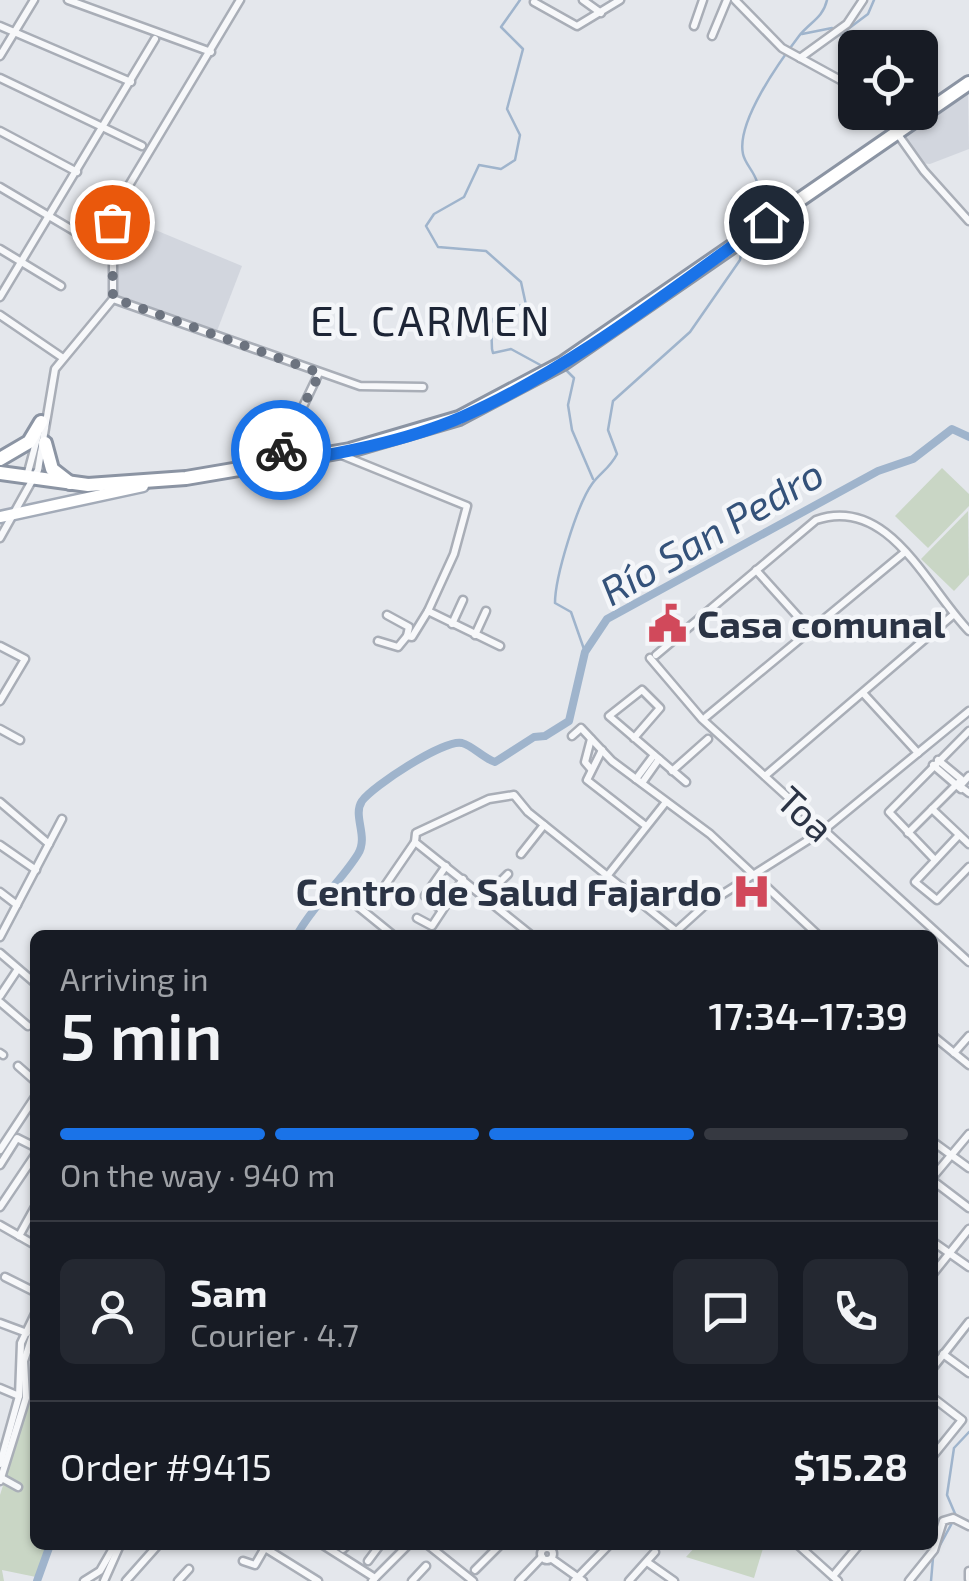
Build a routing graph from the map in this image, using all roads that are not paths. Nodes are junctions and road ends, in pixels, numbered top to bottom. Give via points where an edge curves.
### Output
1 (34, 0) edge
2 (68, 0) edge
3 (240, 0) edge
4 (583, 0) edge
5 (620, 0) edge
6 (703, 0) edge
7 (727, 0) edge
8 (735, 0) edge
9 (864, 0) edge
10 (534, 2) edge
11 (601, 13) junction
12 (0, 26) edge
13 (694, 26) dead end
14 (15, 33) junction
15 (712, 36) dead end
16 (156, 39) dead end
17 (211, 52) junction
18 (0, 56) edge
19 (799, 58) junction
20 (0, 78) edge
21 (838, 79) edge
22 (131, 82) junction
23 (969, 83) edge
24 (103, 127) junction
25 (894, 130) edge
26 (0, 131) edge
27 (896, 133) junction
28 (142, 146) dead end
29 (77, 172) junction
30 (0, 187) edge
31 (47, 216) junction
32 (969, 222) edge
33 (0, 249) edge
34 (113, 254) junction
35 (19, 261) junction
36 (61, 286) dead end
37 (0, 297) edge
38 (113, 298) junction
39 (0, 315) edge
40 (64, 358) junction
41 (320, 373) junction
42 (423, 387) dead end
43 (48, 407) junction
44 (41, 422) junction
45 (46, 442) junction
46 (333, 452) junction
47 (0, 460) edge
48 (276, 464) junction
49 (0, 472) edge
50 (163, 481) junction
51 (29, 483) junction
52 (72, 484) junction
53 (15, 514) junction
54 (0, 517) edge
55 (0, 538) edge
56 (905, 552) junction
57 (756, 570) junction
58 (464, 600) dead end
59 (428, 610) junction
60 (486, 611) dead end
61 (386, 615) dead end
62 (954, 615) junction
63 (452, 624) junction
64 (810, 630) junction
65 (969, 631) edge
66 (474, 635) junction
67 (407, 636) junction
68 (378, 640) dead end
69 (0, 646) edge
70 (500, 646) dead end
71 (863, 693) junction
72 (0, 700) edge
73 (969, 711) edge
74 (706, 716) dead end
75 (0, 729) edge
76 (969, 731) edge
77 (572, 736) dead end
78 (634, 738) junction
79 (591, 739) junction
80 (708, 739) dead end
81 (20, 740) dead end
82 (602, 750) junction
83 (918, 753) junction
84 (656, 757) junction
85 (936, 762) junction
86 (590, 769) junction
87 (672, 771) junction
88 (765, 776) junction
89 (639, 781) junction
90 (686, 782) dead end
91 (965, 784) edge
92 (0, 802) edge
93 (666, 802) junction
94 (932, 810) junction
95 (62, 819) dead end
96 (544, 824) junction
97 (646, 826) junction
98 (824, 830) junction
99 (908, 833) junction
100 (959, 835) junction
101 (416, 842) junction
102 (50, 844) junction
103 (969, 844) edge
104 (0, 845) edge
105 (521, 854) dead end
106 (935, 860) junction
107 (446, 866) junction
108 (969, 867) edge
109 (36, 870) junction
110 (508, 874) dead end
111 (608, 876) junction
112 (756, 876) junction
113 (462, 879) junction
114 (382, 890) dead end
115 (0, 892) edge
116 (487, 894) junction
117 (350, 900) dead end
118 (17, 905) junction
119 (442, 910) junction
120 (417, 918) dead end
121 (388, 930) edge
122 (526, 930) edge
123 (671, 930) edge
124 (680, 930) edge
125 (813, 930) edge
126 (926, 930) edge
127 (0, 937) edge
128 (938, 941) edge
129 (0, 953) edge
130 (969, 962) edge
131 (18, 969) junction
132 (30, 979) edge
133 (0, 999) edge
134 (28, 1026) dead end
135 (969, 1036) edge
136 (938, 1040) edge
137 (954, 1053) junction
138 (969, 1065) edge
139 (18, 1066) dead end
140 (30, 1077) edge
141 (30, 1105) edge
142 (969, 1134) edge
143 (30, 1144) edge
144 (938, 1145) edge
145 (0, 1150) edge
146 (951, 1156) junction
147 (30, 1162) edge
148 (0, 1164) edge
149 (969, 1168) edge
150 (938, 1172) edge
151 (938, 1184) edge
152 (0, 1207) edge
153 (969, 1208) edge
154 (0, 1225) edge
155 (30, 1225) edge
156 (969, 1229) edge
157 (19, 1236) junction
158 (30, 1242) edge
159 (938, 1245) edge
160 (949, 1252) junction
161 (938, 1266) edge
162 (969, 1267) edge
163 (5, 1276) dead end
164 (30, 1289) edge
165 (0, 1324) edge
166 (968, 1326) edge
167 (30, 1331) edge
168 (30, 1333) edge
169 (30, 1335) edge
170 (943, 1354) junction
171 (938, 1360) edge
172 (969, 1373) edge
173 (0, 1388) edge
174 (19, 1396) junction
175 (938, 1402) edge
176 (3, 1443) edge
177 (938, 1450) edge
178 (0, 1464) edge
179 (0, 1479) edge
180 (18, 1487) dead end
181 (961, 1521) edge
182 (938, 1536) edge
183 (115, 1550) edge
184 (116, 1550) edge
185 (154, 1550) edge
186 (264, 1550) edge
187 (271, 1550) edge
188 (331, 1550) edge
189 (376, 1550) edge
190 (403, 1550) edge
191 (434, 1550) edge
192 (495, 1550) edge
193 (545, 1550) edge
194 (547, 1550) edge
195 (605, 1550) edge
196 (803, 1550) edge
197 (855, 1550) edge
198 (934, 1550) edge
199 (655, 1552) dead end
200 (243, 1560) dead end
201 (368, 1561) dead end
202 (648, 1562) junction
203 (426, 1566) dead end
204 (189, 1569) dead end
205 (475, 1570) dead end
206 (374, 1579) edge
207 (835, 1579) edge
208 (578, 1580) edge
209 (84, 1581) edge
210 (104, 1581) edge
211 (126, 1581) edge
212 (178, 1581) edge
213 (318, 1581) edge
214 (412, 1581) edge
215 (473, 1581) edge
216 (519, 1581) edge
217 (629, 1581) edge
218 (674, 1581) edge
219 (910, 1581) edge

1 - 14 street
2 - 17 street
3 - 17 street
4 - 11 street
5 - 11 street
6 - 13 street
7 - 15 street
8 - 19 street
9 - 19 street via 847,24
10 - 11 street via 577,26
12 - 14 street
14 - 18 street
14 - 22 street
16 - 22 street
17 - 34 street via 113,212
19 - 21 street
20 - 24 street
22 - 24 street
23 - 27 highway
24 - 28 street
24 - 29 street
25 - 27 street
26 - 29 street
27 - 32 street
27 - 46 highway via 542,376 459,418
29 - 31 street
30 - 31 street
31 - 34 street
31 - 35 street
33 - 35 street
34 - 38 street
35 - 36 street
35 - 37 street
38 - 40 street
38 - 41 street
39 - 40 street
40 - 43 street
41 - 42 street via 366,387
41 - 48 street
43 - 44 street
43 - 45 street
44 - 47 highway via 29,442
44 - 51 street
45 - 51 street
45 - 52 highway via 54,472
46 - 48 highway
46 - 59 street via 467,506
48 - 50 highway
49 - 51 highway
50 - 52 highway
50 - 53 main road
51 - 52 highway
51 - 53 street
53 - 54 main road
53 - 55 street
56 - 57 street via 876,524 830,516 816,520
56 - 62 street
56 - 64 street
57 - 64 street
57 - 88 street, Toa via 654,656 702,719
58 - 63 street
59 - 63 street
59 - 67 street
60 - 66 street
61 - 67 street via 409,627
62 - 65 street
62 - 71 street
63 - 66 street
64 - 74 street
66 - 70 street
67 - 68 street via 398,647
69 - 72 street via 25,660
71 - 83 street
71 - 88 street
73 - 83 street
75 - 81 street
76 - 85 street
77 - 79 street via 581,728
78 - 78 street via 660,708 640,690 609,714
78 - 84 street
79 - 82 street
79 - 86 street via 585,762
80 - 87 street
82 - 86 street
82 - 89 street
83 - 98 street
84 - 87 street
84 - 89 street
85 - 91 street
85 - 99 street via 890,812
86 - 97 street via 587,780
87 - 90 street
88 - 98 street, Toa
89 - 93 street
91 - 94 street
92 - 102 street
93 - 97 street
93 - 112 street
94 - 99 street
94 - 100 street
95 - 102 street
96 - 101 street via 518,797 502,795 416,834
96 - 105 street
96 - 111 street
97 - 111 street
98 - 112 street
98 - 126 street, Toa
99 - 106 street
100 - 103 street
100 - 106 street
101 - 107 street
101 - 114 street
102 - 109 street
104 - 109 street
106 - 108 street via 914,882 934,900
107 - 113 street
107 - 119 street via 427,898
109 - 118 street
110 - 116 street
111 - 123 street
112 - 124 street via 704,906
112 - 125 street
113 - 116 street
113 - 119 street
115 - 118 street
116 - 122 street
117 - 121 street
118 - 127 street
119 - 120 street via 432,926
128 - 130 street, Toa
129 - 131 street
131 - 132 street
131 - 133 street
133 - 134 street
135 - 137 street
136 - 137 street
137 - 138 street
139 - 140 street
141 - 145 street
142 - 146 street
143 - 148 street via 17,1138
144 - 146 street
146 - 149 street
146 - 150 street
147 - 152 street
151 - 153 street
154 - 157 street
155 - 157 street
156 - 160 street
157 - 158 street
159 - 160 street
160 - 161 street
160 - 162 street
163 - 164 street
165 - 167 street
166 - 170 street
168 - 174 street via 18,1354
169 - 179 street via 26,1398
170 - 171 street
170 - 172 street
173 - 174 street
174 - 176 street
175 - 177 street via 962,1422
176 - 178 street
179 - 180 street
181 - 182 street via 942,1523
183 - 209 street
184 - 210 street
185 - 211 street
186 - 200 street via 255,1565
187 - 213 street
188 - 206 street
189 - 201 street
190 - 206 street
191 - 215 street
192 - 205 street
193 - 216 street
194 - 208 street
195 - 208 street
196 - 207 street
197 - 207 street
198 - 219 street
199 - 202 street
202 - 217 street
202 - 218 street
203 - 214 street
204 - 212 street

